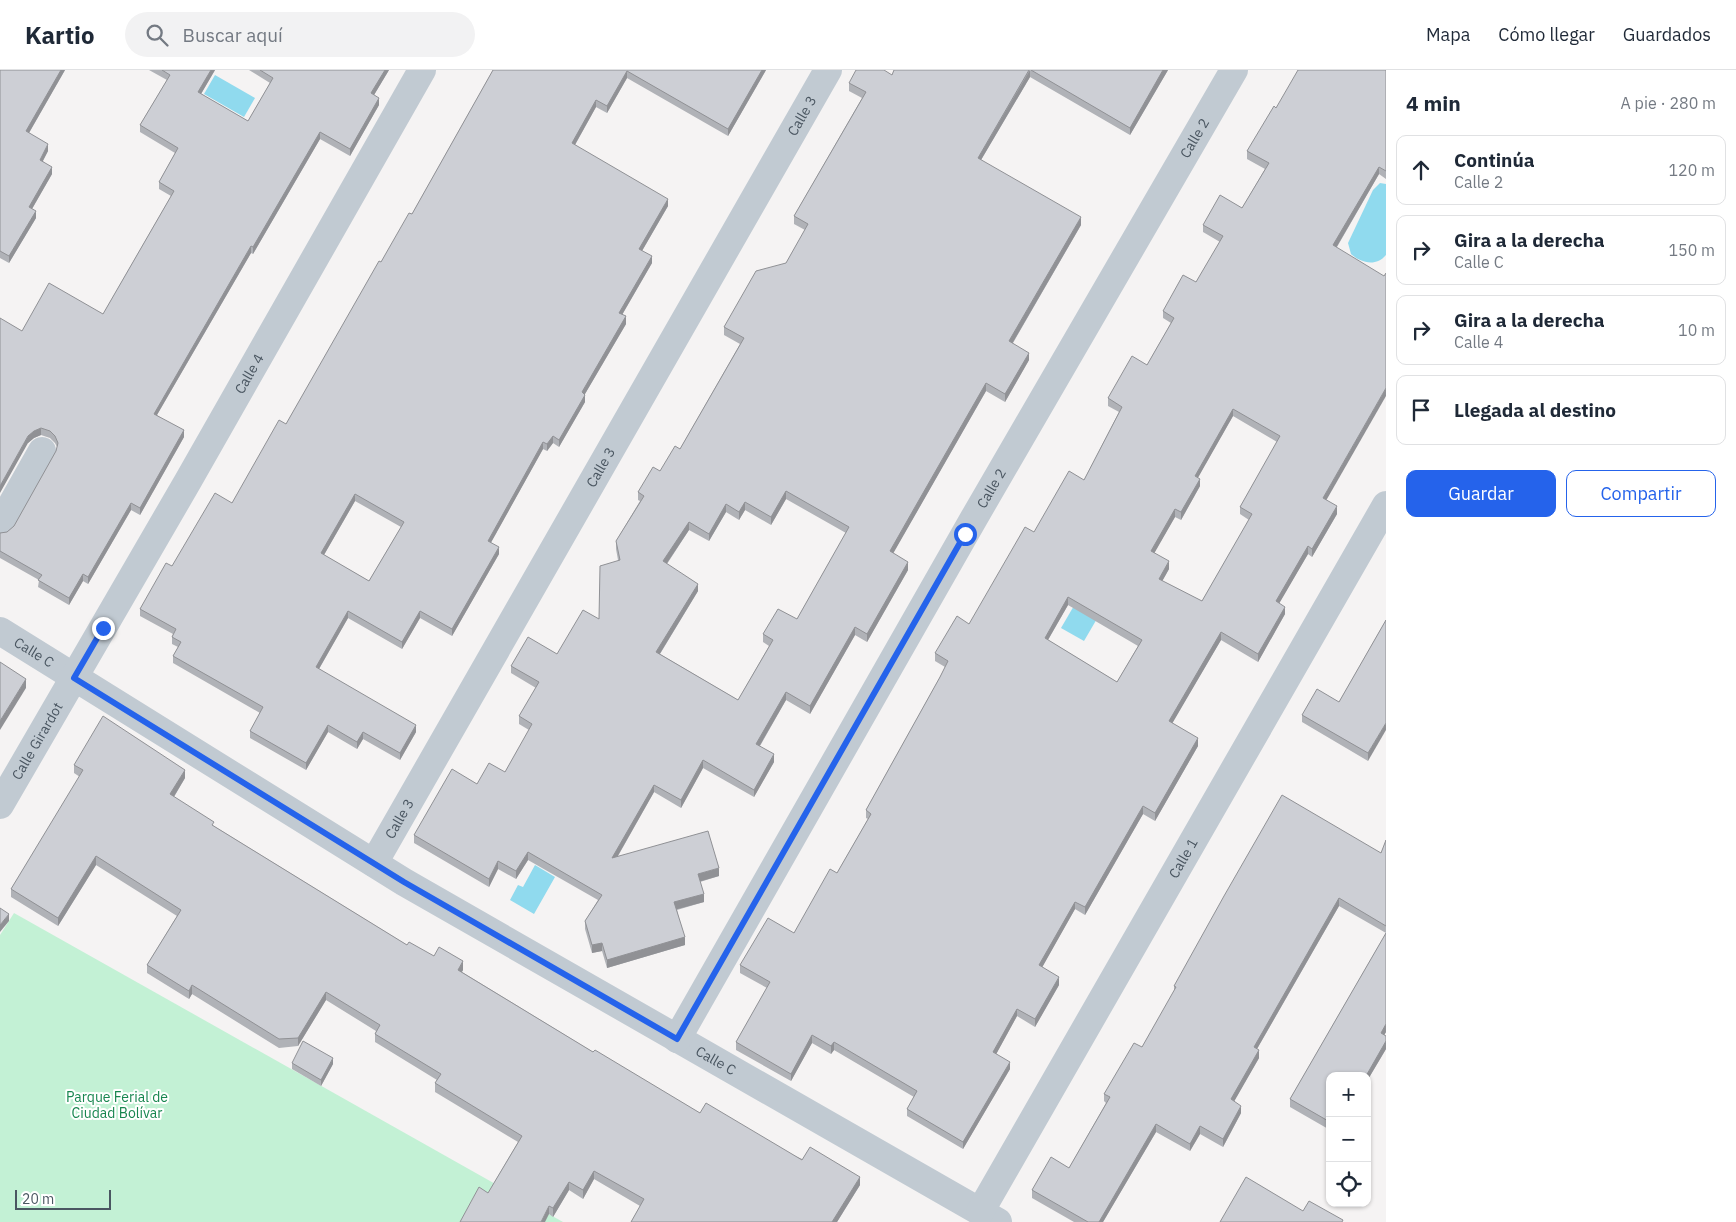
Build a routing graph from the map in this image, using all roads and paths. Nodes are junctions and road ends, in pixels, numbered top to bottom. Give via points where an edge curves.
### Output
1 (422, 70) edge
2 (828, 70) edge
3 (1234, 70) edge
4 (42, 451) dead end
5 (1386, 505) edge
6 (0, 526) edge
7 (0, 632) edge
8 (74, 678) junction
9 (0, 805) edge
10 (374, 864) junction
11 (677, 1039) junction
12 (989, 1217) edge

1 - 8 street, Calle 4
2 - 10 street, Calle 3
3 - 11 street, Calle 2
4 - 6 street
5 - 12 street, Calle 1
7 - 8 street, Calle C
8 - 9 street, Calle Girardot
8 - 10 street, Calle C
10 - 11 street, Calle C
11 - 12 street, Calle C

